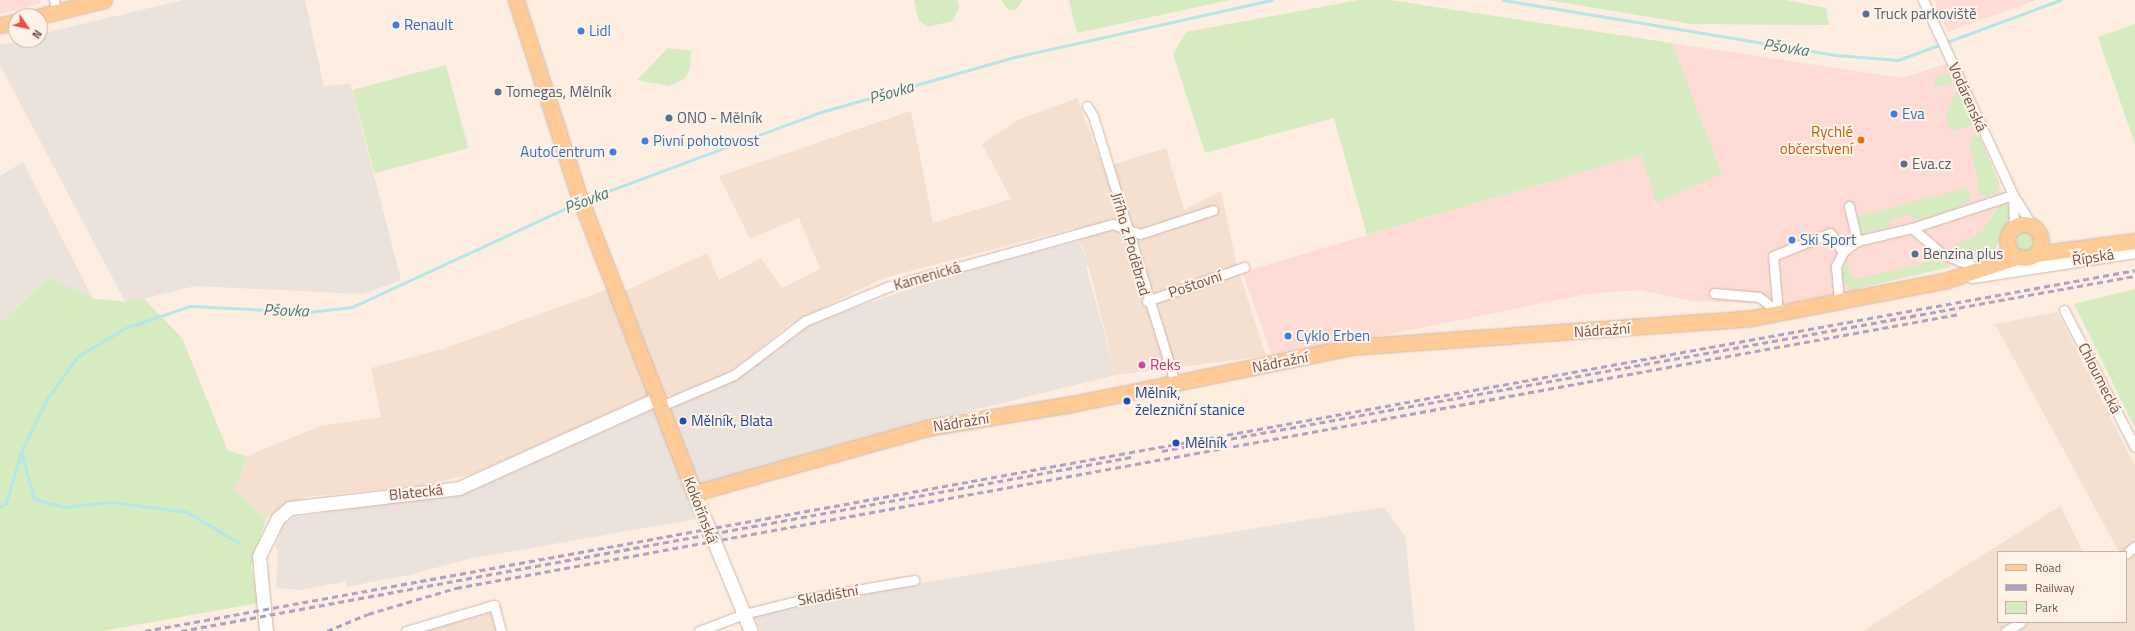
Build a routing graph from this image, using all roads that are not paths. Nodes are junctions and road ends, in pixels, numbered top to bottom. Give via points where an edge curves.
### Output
1 (104, 0) edge
2 (510, 0) edge
3 (1922, 0) edge
4 (55, 6) edge
5 (518, 7) edge
6 (1087, 106) dead end
7 (2013, 194) junction
8 (1849, 206) dead end
9 (1213, 210) dead end
10 (1912, 228) junction
11 (1127, 229) junction
12 (2037, 232) junction
13 (2009, 235) junction
14 (1857, 241) junction
15 (2135, 241) edge
16 (2094, 246) junction
17 (2135, 251) edge
18 (1843, 252) junction
19 (2035, 254) junction
20 (2017, 257) junction
21 (2052, 263) joint
22 (1244, 267) dead end
23 (1978, 268) junction
24 (1947, 280) junction
25 (1714, 293) dead end
26 (1147, 301) junction
27 (1840, 301) junction
28 (2064, 310) dead end
29 (1778, 312) junction
30 (1174, 383) junction
31 (658, 397) junction
32 (2135, 447) edge
33 (694, 493) junction
34 (2135, 546) edge
35 (2127, 553) edge
36 (914, 580) dead end
37 (744, 614) junction
38 (2019, 623) edge
39 (266, 631) edge
40 (406, 631) edge
41 (501, 631) edge
42 (699, 631) edge
43 (751, 631) edge
44 (2006, 631) edge

1 - 4 main road
2 - 5 main road, Kokořínská
3 - 7 street, Vodárenská
5 - 31 main road, Kokořínská via 579,196
6 - 11 street, Jiřího z Poděbrad via 1093,116
7 - 10 street
7 - 12 street, Vodárenská
7 - 13 street, Vodárenská via 2014,220
8 - 14 street
9 - 11 street, Kamenická via 1140,234
10 - 14 street
10 - 23 street via 1942,254
11 - 26 street, Jiřího z Poděbrad
11 - 31 street, Kamenická via 1113,224 887,287 805,321 734,375
12 - 13 main road via 2021,225
12 - 16 main road, Řípská
12 - 19 main road via 2040,247
13 - 20 main road via 2008,246
13 - 23 main road, Nádražní via 1999,251
14 - 18 street
15 - 16 main road, Řípská
16 - 19 main road, Řípská
17 - 21 street, Řípská
18 - 27 street via 1836,266
18 - 29 street via 1830,233 1774,256
19 - 20 main road
20 - 23 main road, Nádražní
21 - 24 street, Nádražní
22 - 26 street, Poštovní
23 - 24 main road, Nádražní
24 - 27 main road, Nádražní
25 - 29 street via 1759,297
26 - 30 street, Jiřího z Poděbrad
27 - 29 main road, Nádražní
28 - 32 street, Chloumecká
29 - 30 main road, Nádražní via 1718,322 1351,348
30 - 33 main road, Nádražní via 927,428
31 - 33 main road, Kokořínská
31 - 39 street, Blatecká via 459,488 290,508 278,518 259,556
33 - 37 street, Kokořínská
34 - 35 street
36 - 37 street, Skladištní via 804,599
37 - 42 street, Skladištní
37 - 43 street, Kokořínská
38 - 44 street
40 - 41 street via 494,605

